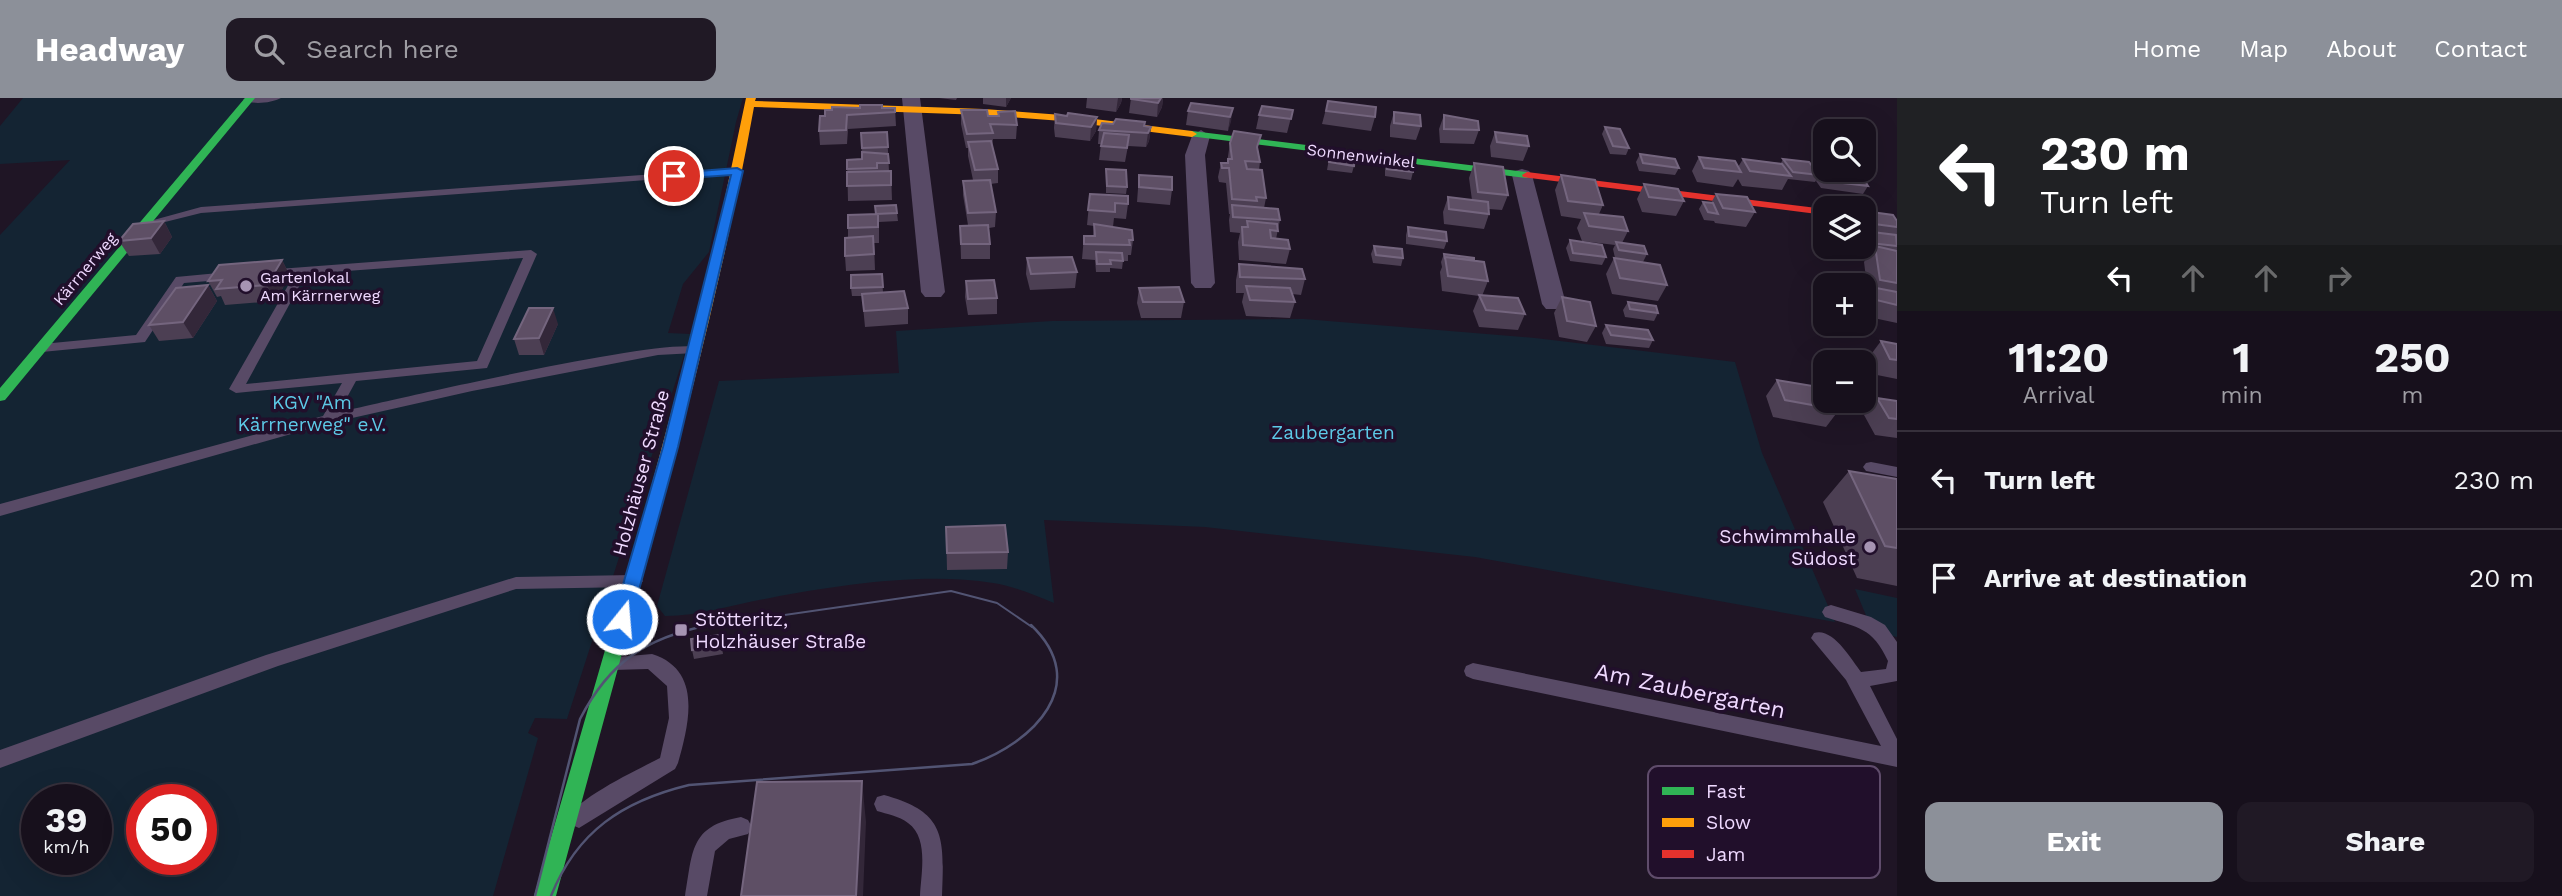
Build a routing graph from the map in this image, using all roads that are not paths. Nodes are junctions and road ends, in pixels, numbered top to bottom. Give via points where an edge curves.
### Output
1 (276, 98) edge
2 (249, 99) edge
3 (750, 101) edge
4 (912, 104) edge
5 (1201, 136) junction
6 (737, 171) junction
7 (1522, 176) junction
8 (1813, 211) edge
9 (145, 224) junction
10 (302, 271) junction
11 (1203, 283) dead end
12 (933, 292) dead end
13 (1554, 304) dead end
14 (42, 348) junction
15 (695, 349) junction
16 (482, 365) junction
17 (352, 377) junction
18 (472, 387) junction
19 (0, 397) edge
20 (328, 419) junction
21 (1871, 467) dead end
22 (1897, 472) edge
23 (0, 510) edge
24 (634, 581) junction
25 (1831, 612) dead end
26 (1820, 638) dead end
27 (1897, 662) edge
28 (610, 663) junction
29 (1473, 671) dead end
30 (1855, 681) junction
31 (1897, 758) edge
32 (0, 759) edge
33 (884, 804) dead end
34 (741, 827) dead end
35 (563, 830) junction
36 (545, 896) edge
37 (696, 896) edge
38 (931, 896) edge

1 - 2 lane
2 - 9 street, Kärrnerweg
3 - 4 street, Sonnenwinkel
3 - 6 street, Holzhäuser Straße
4 - 5 street, Sonnenwinkel
4 - 12 street
5 - 7 street, Sonnenwinkel
5 - 11 street via 1195,155
6 - 9 lane via 201,211
6 - 15 street, Holzhäuser Straße
7 - 8 street, Sonnenwinkel
7 - 13 street
9 - 14 street, Kärrnerweg
10 - 14 lane via 180,280 140,338
10 - 16 lane via 531,254
10 - 17 lane via 236,389
14 - 19 street, Kärrnerweg
15 - 18 lane via 658,351
15 - 24 street, Holzhäuser Straße
16 - 17 lane
16 - 18 lane
17 - 20 lane
18 - 20 lane
20 - 23 lane
21 - 22 lane
24 - 28 street, Holzhäuser Straße
24 - 32 lane via 516,583 285,656
25 - 27 lane via 1877,628 1886,635
26 - 30 lane via 1836,651
27 - 30 lane via 1893,675
28 - 35 street, Holzhäuser Straße
28 - 35 lane via 652,661 671,677 680,702 675,740 668,763
29 - 31 lane, Am Zaubergarten
30 - 31 lane
33 - 38 lane via 919,817 932,838
34 - 37 lane via 724,830 705,846
35 - 36 street, Holzhäuser Straße

